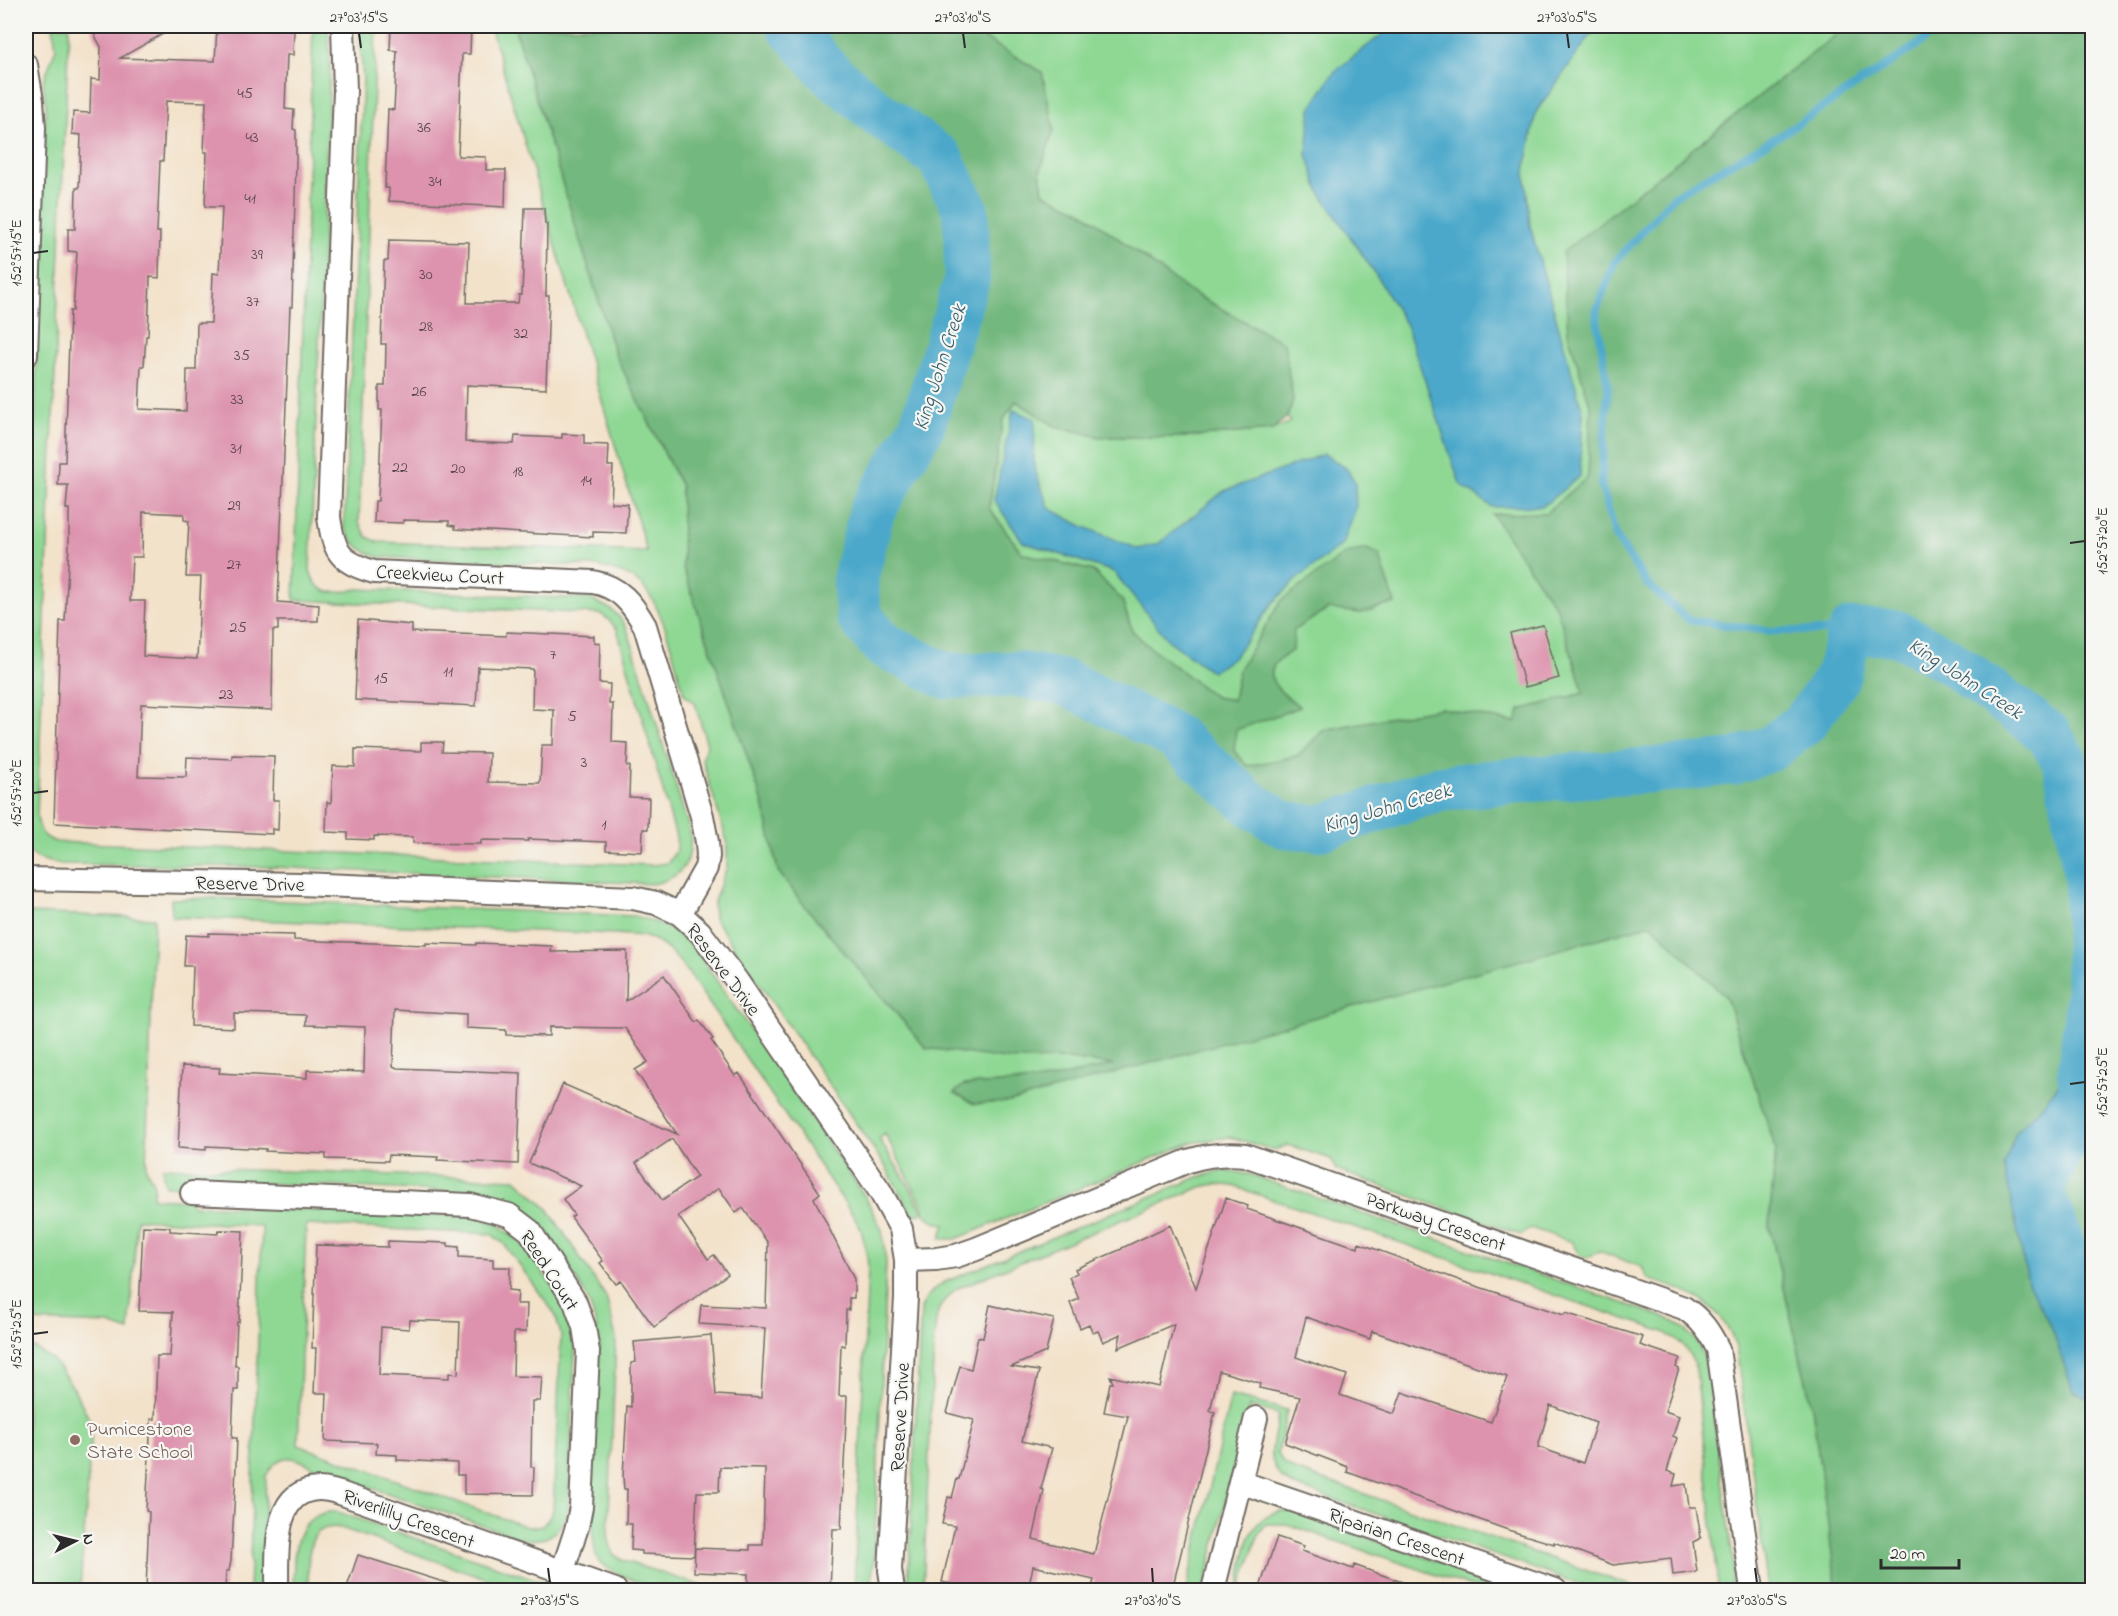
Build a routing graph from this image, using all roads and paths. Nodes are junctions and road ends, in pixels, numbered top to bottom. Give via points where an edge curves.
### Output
1 (343, 26) edge
2 (26, 65) edge
3 (26, 355) edge
4 (26, 879) edge
5 (680, 914) junction
6 (192, 1193) dead end
7 (906, 1260) junction
8 (1256, 1418) dead end
9 (1240, 1482) junction
10 (562, 1573) junction
11 (892, 1580) edge
12 (277, 1590) edge
13 (615, 1590) edge
14 (881, 1590) edge
15 (1213, 1590) edge
16 (1555, 1590) edge
17 (1752, 1590) edge

1 - 5 street, Creekview Court via 345,91 329,517 332,537 340,555 354,566 374,572 593,582 614,588 624,596 645,626 707,842 706,868
2 - 3 street via 34,129
4 - 5 street, Reserve Drive via 300,884 633,898
5 - 7 street, Reserve Drive via 720,958 880,1191 901,1229
6 - 10 street, Reed Court via 470,1205 509,1215 530,1231 575,1302 588,1352 581,1507
7 - 11 street, Reserve Drive
7 - 17 street, Parkway Crescent via 956,1256 1188,1161 1225,1153 1245,1155 1684,1308 1709,1330 1718,1349
8 - 9 street
9 - 15 street
9 - 16 street, Riparian Crescent
10 - 12 street, Riverlilly Crescent via 351,1497 318,1489 291,1500 282,1514
10 - 13 street, Riverlilly Crescent
11 - 14 street, Reserve Drive

